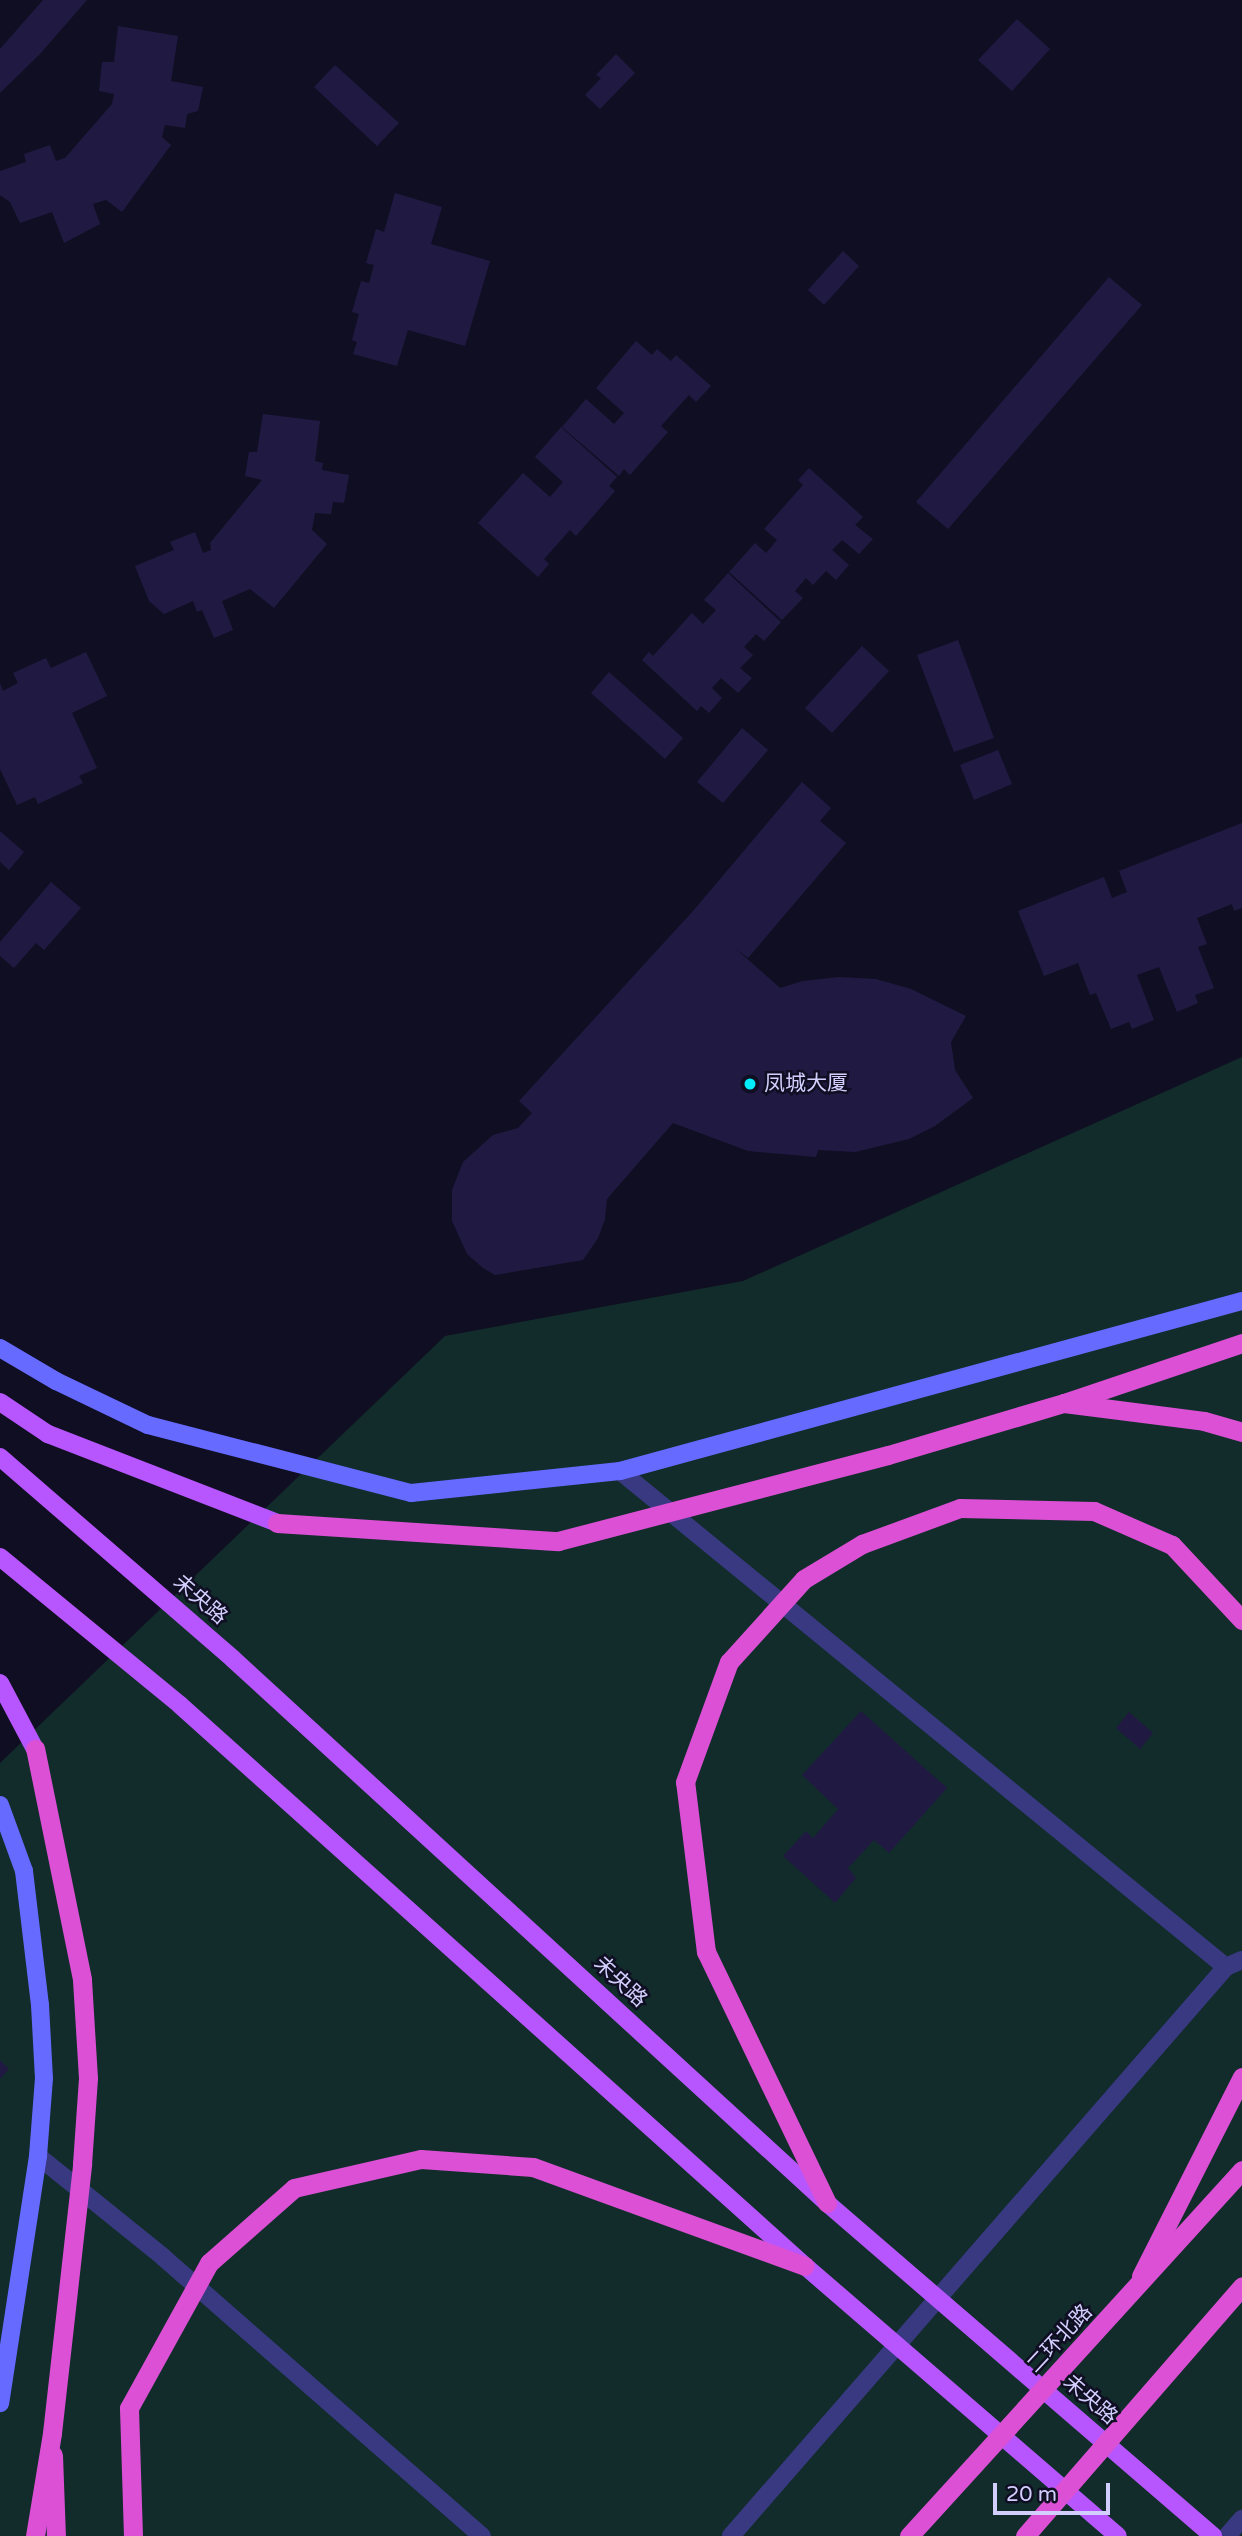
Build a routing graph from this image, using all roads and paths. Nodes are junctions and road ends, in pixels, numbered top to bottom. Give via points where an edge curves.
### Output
1 (1242, 1301) edge
2 (1242, 1343) edge
3 (0, 1348) edge
4 (0, 1402) edge
5 (1064, 1403) junction
6 (1242, 1432) edge
7 (0, 1457) edge
8 (620, 1471) junction
9 (277, 1523) joint
10 (0, 1557) edge
11 (1242, 1620) edge
12 (0, 1683) edge
13 (35, 1749) joint
14 (0, 1805) edge
15 (1234, 1964) edge
16 (1242, 2077) edge
17 (38, 2156) junction
18 (1242, 2170) edge
19 (827, 2203) junction
20 (806, 2266) junction
21 (1242, 2286) edge
22 (1132, 2294) junction
23 (0, 2403) edge
24 (52, 2433) junction
25 (1242, 2519) edge
26 (35, 2536) edge
27 (56, 2536) edge
28 (133, 2536) edge
29 (482, 2536) edge
30 (731, 2536) edge
31 (909, 2536) edge
32 (1025, 2536) edge
33 (1118, 2536) edge
34 (1213, 2536) edge
35 (1227, 2536) edge

1 - 8 main road
2 - 5 highway, bridge
3 - 8 main road via 148,1425 411,1493
4 - 9 main road via 48,1434
5 - 6 highway via 1204,1421
5 - 9 highway, bridge via 887,1455 558,1541
7 - 19 main road, 未央路, bridge via 233,1659
8 - 15 street
10 - 20 main road, bridge via 180,1705
11 - 19 highway, bridge via 1172,1545 1094,1511 960,1508 862,1544 804,1579 729,1662 685,1782 706,1952
12 - 13 main road
13 - 24 highway, bridge via 82,1979 88,2078
14 - 17 main road via 24,1871 40,2005 44,2078
15 - 30 street
16 - 22 highway, bridge
17 - 23 main road
17 - 29 street via 163,2257
18 - 22 highway, 二环北路, bridge
19 - 34 main road, 未央路, bridge
20 - 28 highway, bridge via 534,2166 421,2159 294,2188 209,2263 129,2408
20 - 33 main road, bridge
21 - 32 highway, bridge
22 - 31 highway, 二环北路, bridge
24 - 26 highway, bridge
24 - 27 highway, bridge
25 - 35 street

